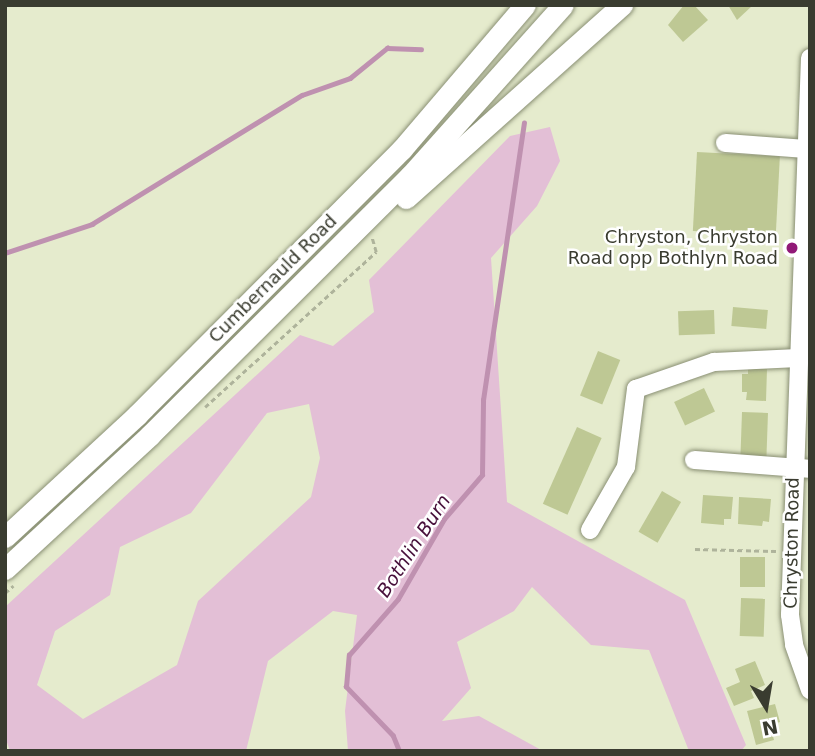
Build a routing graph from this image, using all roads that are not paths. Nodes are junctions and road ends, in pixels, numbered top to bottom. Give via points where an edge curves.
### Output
1 (525, 5) edge
2 (563, 5) edge
3 (622, 5) edge
4 (810, 58) edge
5 (726, 143) dead end
6 (807, 149) junction
7 (322, 264) junction
8 (805, 294) edge
9 (798, 358) junction
10 (694, 460) dead end
11 (801, 469) edge
12 (590, 530) dead end
13 (5, 537) edge
14 (5, 569) edge
15 (810, 690) edge

1 - 13 main road, Cumbernauld Road via 402,149 137,415
2 - 7 main road, Cumbernauld Road via 410,176
3 - 7 main road, Cumbernauld Road via 370,230
4 - 6 street, Chryston Road
5 - 6 street
6 - 8 street, Chryston Road
7 - 14 main road, Cumbernauld Road via 150,435
8 - 9 street, Chryston Road
9 - 11 street, Chryston Road
9 - 12 street via 714,362 636,389 626,467
10 - 11 street
11 - 15 street, Chryston Road via 791,552 792,635

